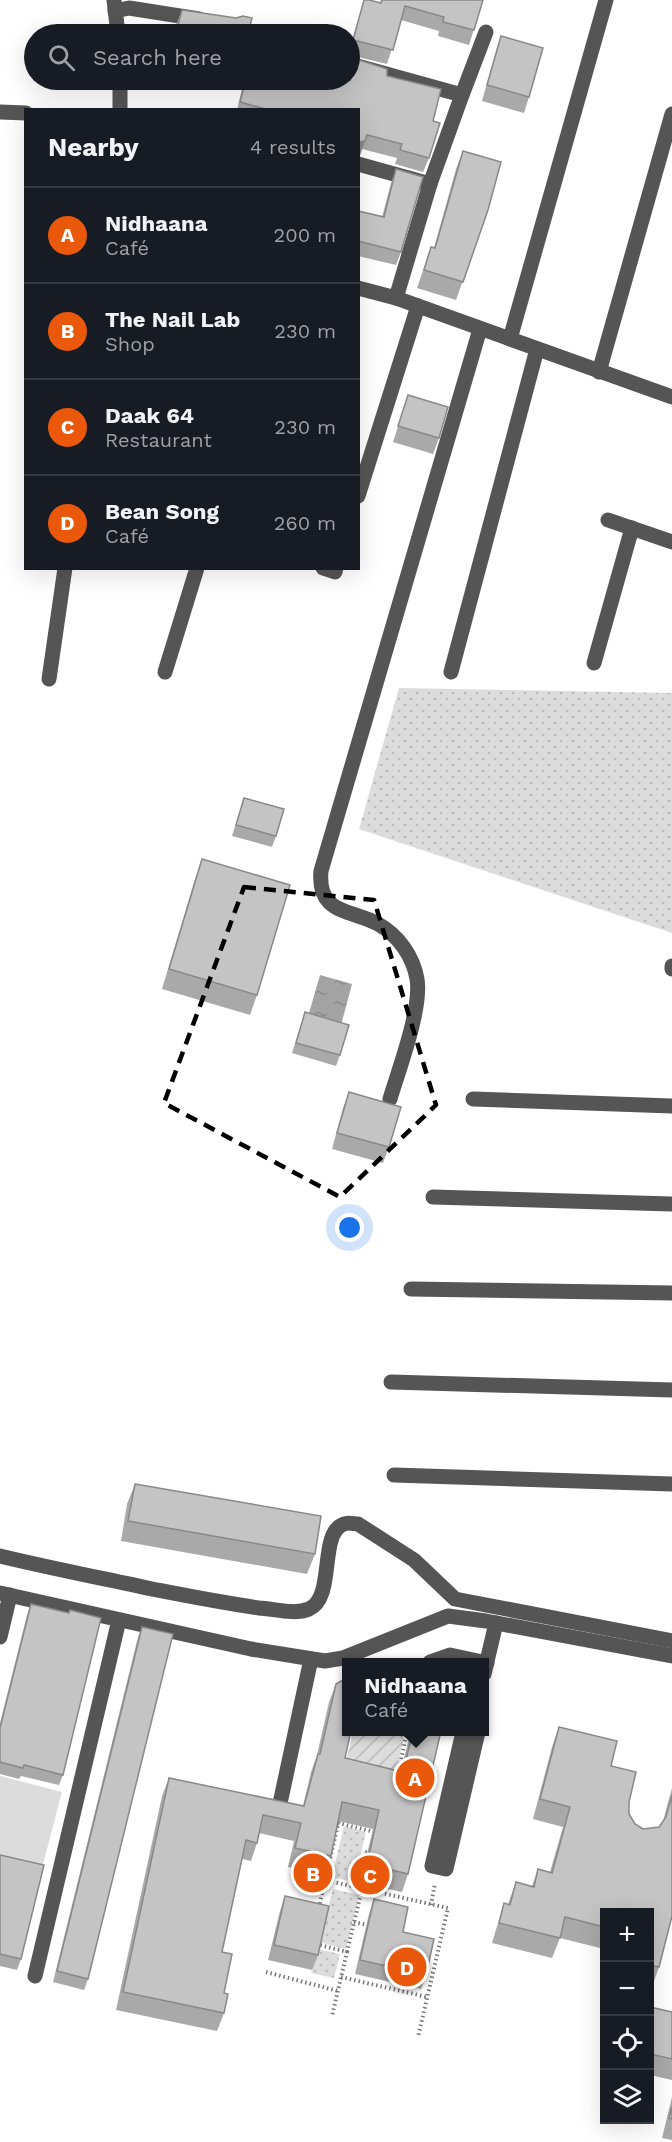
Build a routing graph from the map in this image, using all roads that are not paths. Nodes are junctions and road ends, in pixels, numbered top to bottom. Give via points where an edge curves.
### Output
1 (606, 0) edge
2 (114, 5) edge
3 (209, 20) edge
4 (117, 24) edge
5 (486, 32) dead end
6 (360, 67) edge
7 (120, 90) edge
8 (462, 95) junction
9 (120, 108) edge
10 (0, 112) edge
11 (24, 113) edge
12 (672, 114) edge
13 (360, 165) edge
14 (430, 184) junction
15 (360, 289) edge
16 (396, 298) junction
17 (418, 306) junction
18 (480, 329) junction
19 (510, 339) junction
20 (537, 349) junction
21 (599, 372) junction
22 (672, 397) edge
23 (364, 460) edge
24 (360, 484) edge
25 (608, 520) dead end
26 (632, 528) junction
27 (672, 542) edge
28 (65, 570) edge
29 (196, 570) edge
30 (594, 663) dead end
31 (165, 672) dead end
32 (451, 672) dead end
33 (49, 679) dead end
34 (390, 1099) dead end
35 (473, 1099) dead end
36 (672, 1106) edge
37 (433, 1197) dead end
38 (672, 1204) edge
39 (411, 1289) dead end
40 (672, 1293) edge
41 (391, 1383) dead end
42 (672, 1390) edge
43 (394, 1475) dead end
44 (672, 1484) edge
45 (0, 1556) edge
46 (5, 1594) edge
47 (119, 1620) junction
48 (496, 1623) junction
49 (0, 1637) edge
50 (672, 1641) edge
51 (672, 1656) edge
52 (342, 1658) edge
53 (343, 1658) edge
54 (441, 1658) edge
55 (458, 1658) edge
56 (487, 1658) edge
57 (311, 1659) junction
58 (462, 1736) edge
59 (477, 1736) edge
60 (279, 1809) edge
61 (35, 1976) dead end

1 - 19 street
2 - 3 street
2 - 4 street
5 - 8 street
6 - 8 street
7 - 9 street
8 - 14 street
10 - 11 street
12 - 21 street
13 - 14 street
14 - 16 street
15 - 16 street
16 - 17 street
17 - 18 street
17 - 23 street
18 - 19 street
18 - 34 street via 321,871 322,890 331,904 390,932 400,942 417,979 416,1005
19 - 20 street
20 - 21 street
20 - 32 street
21 - 22 street
23 - 24 street
25 - 26 street
26 - 27 street
26 - 30 street
28 - 33 street
29 - 31 street
35 - 36 street
37 - 38 street
39 - 40 street
41 - 42 street
43 - 44 street
45 - 50 street via 230,1604 295,1612 316,1603 337,1529 344,1524 358,1524 414,1560 455,1599
46 - 47 street
46 - 49 street
47 - 57 street
47 - 61 street
48 - 51 street
48 - 53 street via 448,1616
48 - 56 street
52 - 57 street
54 - 55 street
57 - 60 street
58 - 59 street via 432,1866 438,1868 446,1869

